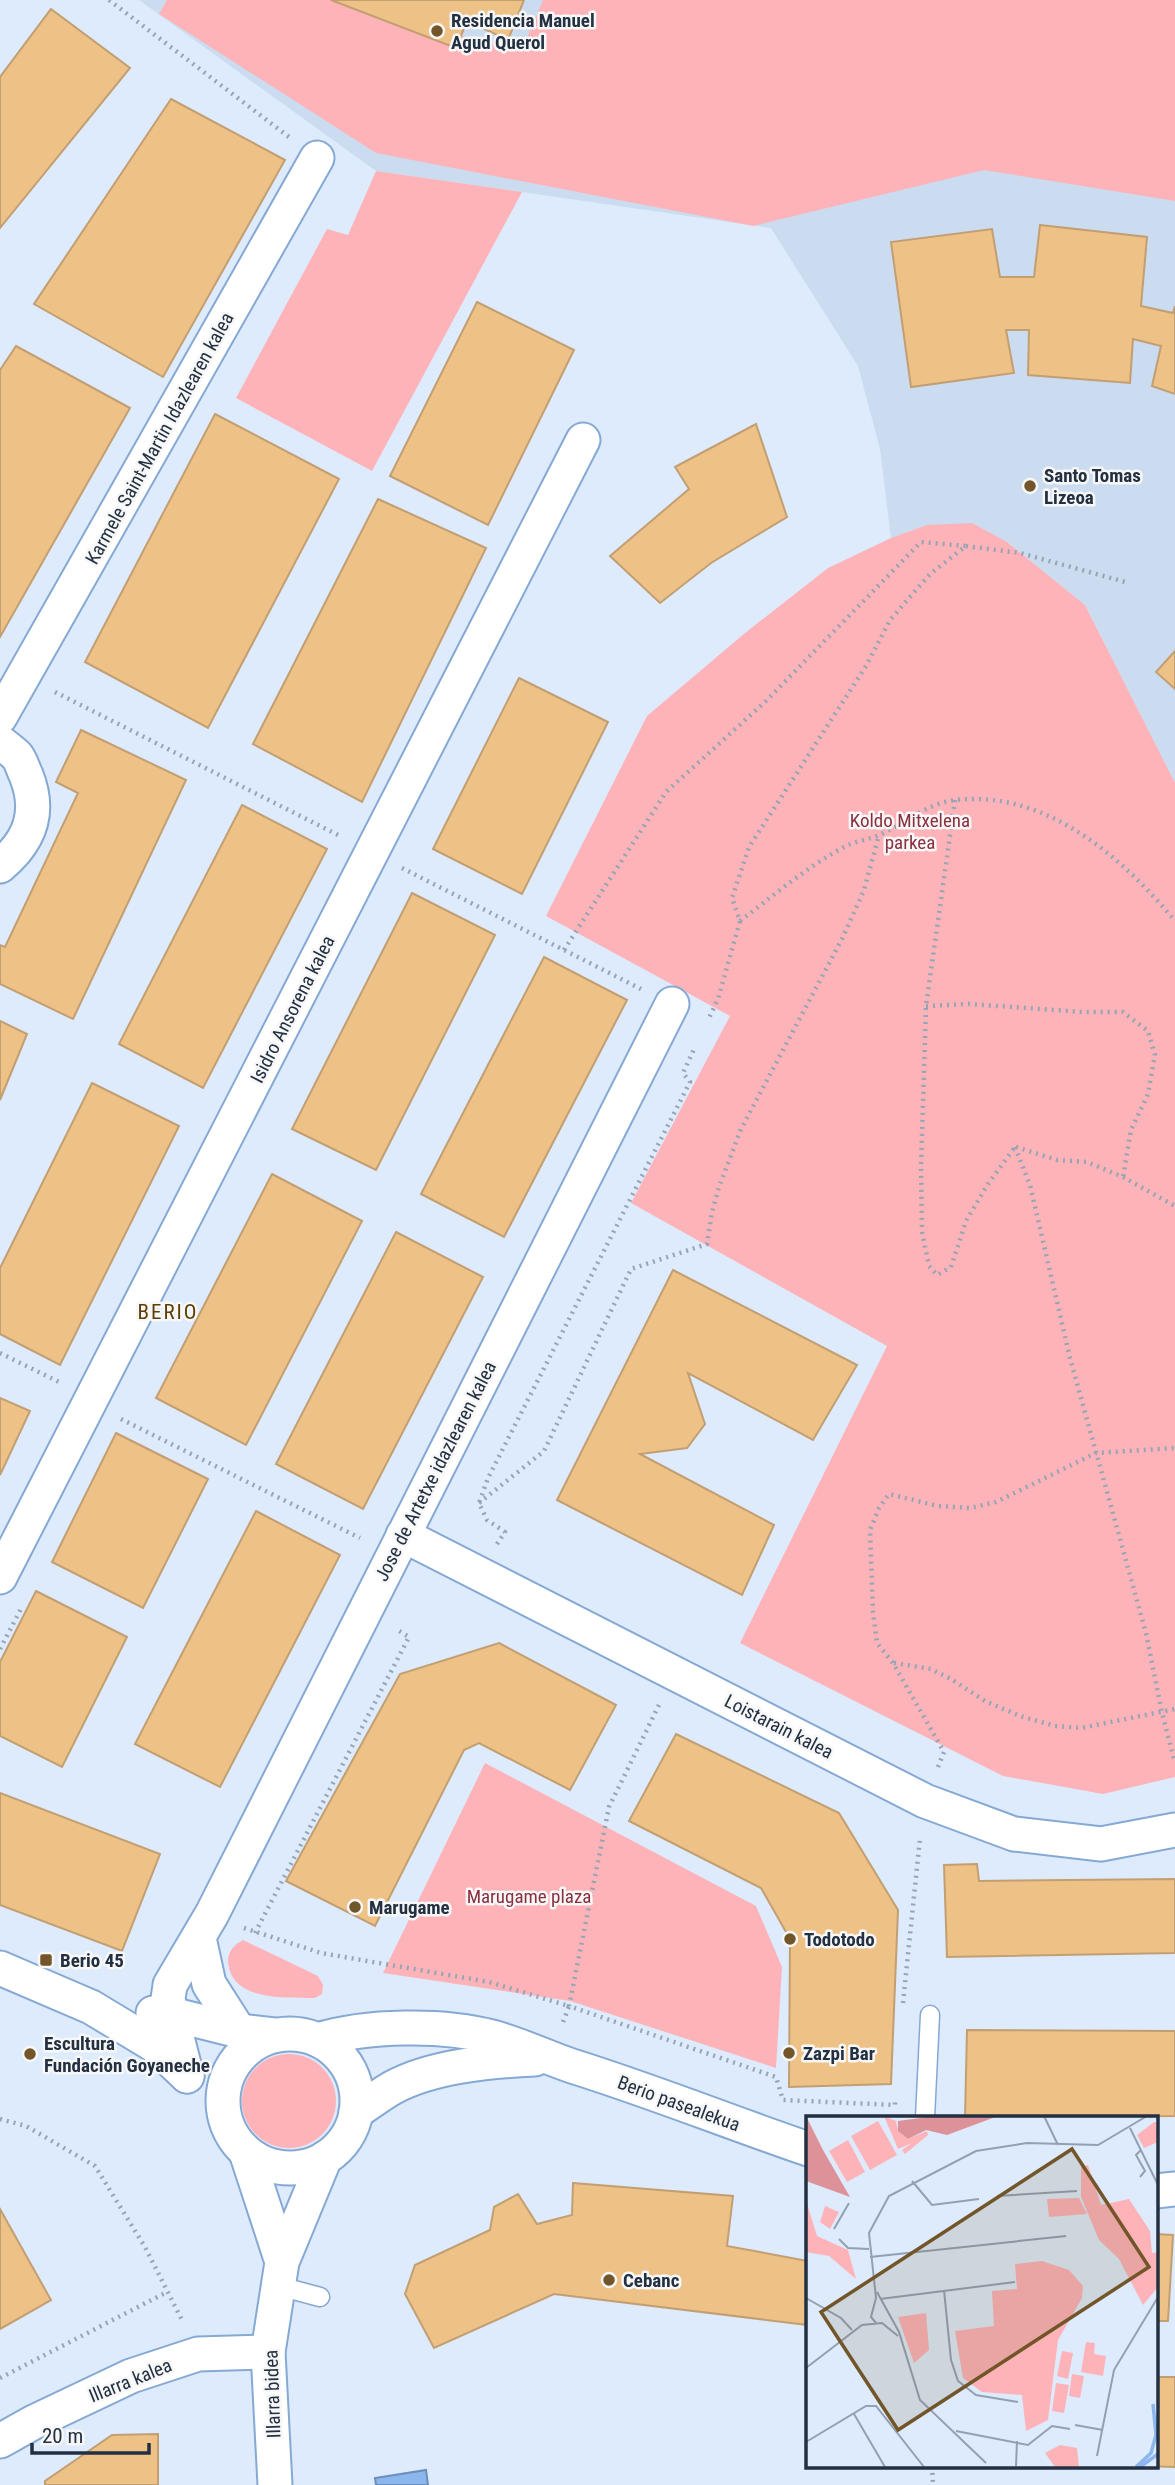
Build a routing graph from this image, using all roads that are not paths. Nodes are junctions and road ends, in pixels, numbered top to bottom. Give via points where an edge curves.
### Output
1 (317, 158) road end
2 (583, 440) dead end
3 (0, 717) edge
4 (0, 742) edge
5 (0, 866) edge
6 (672, 1004) road end
7 (403, 1535) junction
8 (0, 1577) edge
9 (1175, 1830) edge
10 (199, 1938) junction
11 (0, 1968) edge
12 (91, 2007) junction
13 (171, 2014) junction
14 (930, 2015) dead end
15 (239, 2032) junction
16 (274, 2035) junction
17 (318, 2040) junction
18 (550, 2059) junction
19 (187, 2076) junction
20 (356, 2112) junction
21 (925, 2116) edge
22 (225, 2119) junction
23 (806, 2149) edge
24 (246, 2152) junction
25 (325, 2158) junction
26 (281, 2274) junction
27 (320, 2297) dead end
28 (268, 2352) junction
29 (0, 2441) edge
30 (275, 2485) edge

1 - 3 street, Karmele Saint-Martin Idazlearen kalea
2 - 8 street, Isidro Ansorena kalea
4 - 5 street via 18,757 33,791 34,809 27,834 14,855
6 - 7 street, Jose de Artetxe idazlearen kalea
7 - 9 street, Loistarain kalea via 925,1801 1014,1834 1101,1844
7 - 10 street, Jose de Artetxe idazlearen kalea
10 - 13 street, Jose de Artetxe idazlearen kalea via 170,1985
10 - 15 street via 209,1984
11 - 12 street
12 - 13 street
12 - 19 street via 154,2045
13 - 15 street
13 - 19 street, Jose de Artetxe idazlearen kalea
14 - 21 lane
15 - 16 street
16 - 17 street via 297,2034
16 - 22 street via 238,2058 227,2077
17 - 18 street, Berio pasealekua via 343,2032 438,2028 492,2037
17 - 20 street via 350,2069
18 - 20 street, Berio pasealekua via 439,2071 394,2087
18 - 23 street, Berio pasealekua
19 - 22 street
20 - 25 street via 351,2130
22 - 24 street
24 - 25 street via 285,2168
24 - 26 street, Illarra bidea
25 - 26 street, Illarra bidea
26 - 27 lane
26 - 28 street, Illarra bidea
28 - 29 street, Illarra kalea via 198,2354 131,2376
28 - 30 street, Illarra bidea

